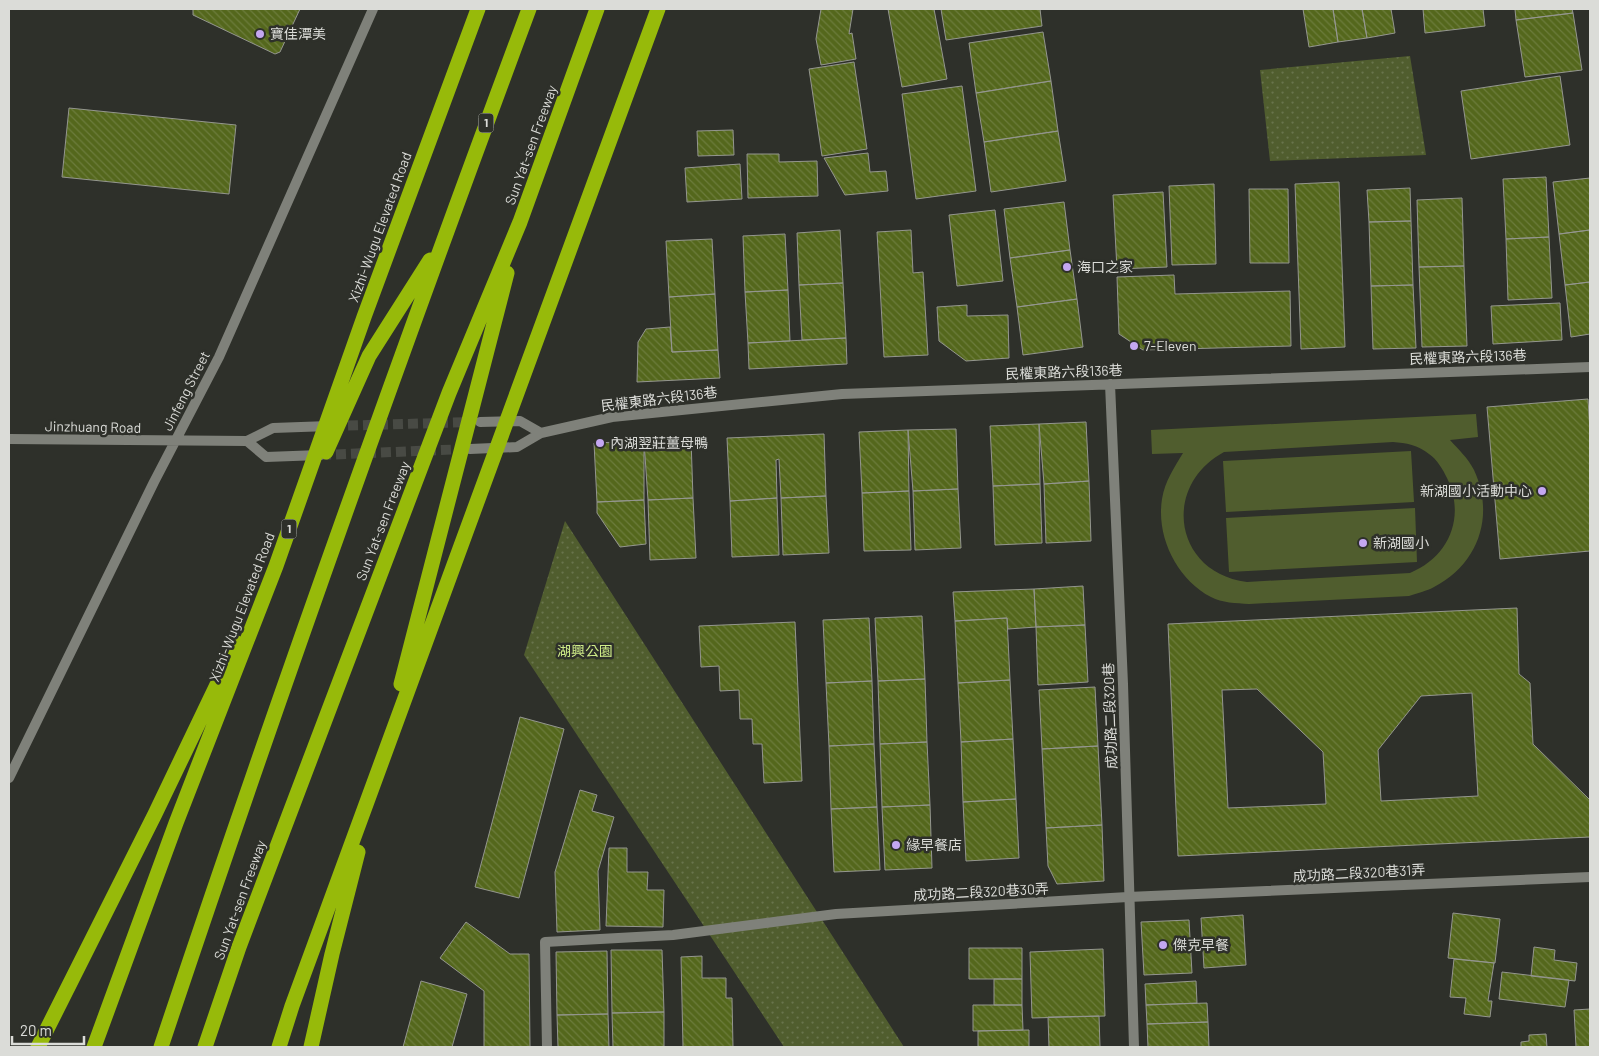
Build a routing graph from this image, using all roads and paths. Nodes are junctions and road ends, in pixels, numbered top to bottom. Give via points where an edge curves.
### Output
1 (373, 9) edge
2 (478, 9) edge
3 (529, 9) edge
4 (597, 9) edge
5 (658, 9) edge
6 (520, 222) junction
7 (444, 237) junction
8 (1590, 368) edge
9 (1110, 384) junction
10 (480, 422) tunnel mouth
11 (330, 426) tunnel mouth
12 (541, 433) junction
13 (9, 439) edge
14 (176, 441) junction
15 (247, 442) junction
16 (470, 449) tunnel mouth
17 (320, 455) tunnel mouth
18 (9, 778) edge
19 (1590, 877) edge
20 (1128, 897) junction
21 (38, 1047) edge
22 (94, 1047) edge
23 (161, 1047) edge
24 (205, 1047) edge
25 (279, 1047) edge
26 (311, 1047) edge
27 (547, 1047) edge
28 (1134, 1047) edge

1 - 14 street, Jinfeng Street via 219,357
2 - 22 highway, Xizhi-Wugu Elevated Road / 1 via 276,566 176,823
3 - 7 highway, Sun Yat-sen Freeway / 1
4 - 6 highway, Sun Yat-sen Freeway
5 - 25 highway
6 - 24 highway, Sun Yat-sen Freeway via 449,393 239,947
6 - 26 highway
7 - 21 highway via 369,356 301,508 164,796
7 - 23 highway, Sun Yat-sen Freeway / 1
8 - 9 street, 民權東路六段136巷
9 - 12 street, 民權東路六段136巷 via 842,394 612,417
9 - 20 street, 成功路二段320巷
10 - 12 street via 520,420
11 - 15 street via 273,428
12 - 16 street, 民權東路六段136巷 via 517,447
13 - 14 street, Jinzhuang Road
14 - 15 street
14 - 18 street, Jinfeng Street
15 - 17 street via 266,457
19 - 20 street, 成功路二段320巷31弄
20 - 27 street, 成功路二段320巷30弄 via 836,914 699,932 545,942
20 - 28 street, 成功路二段320巷

